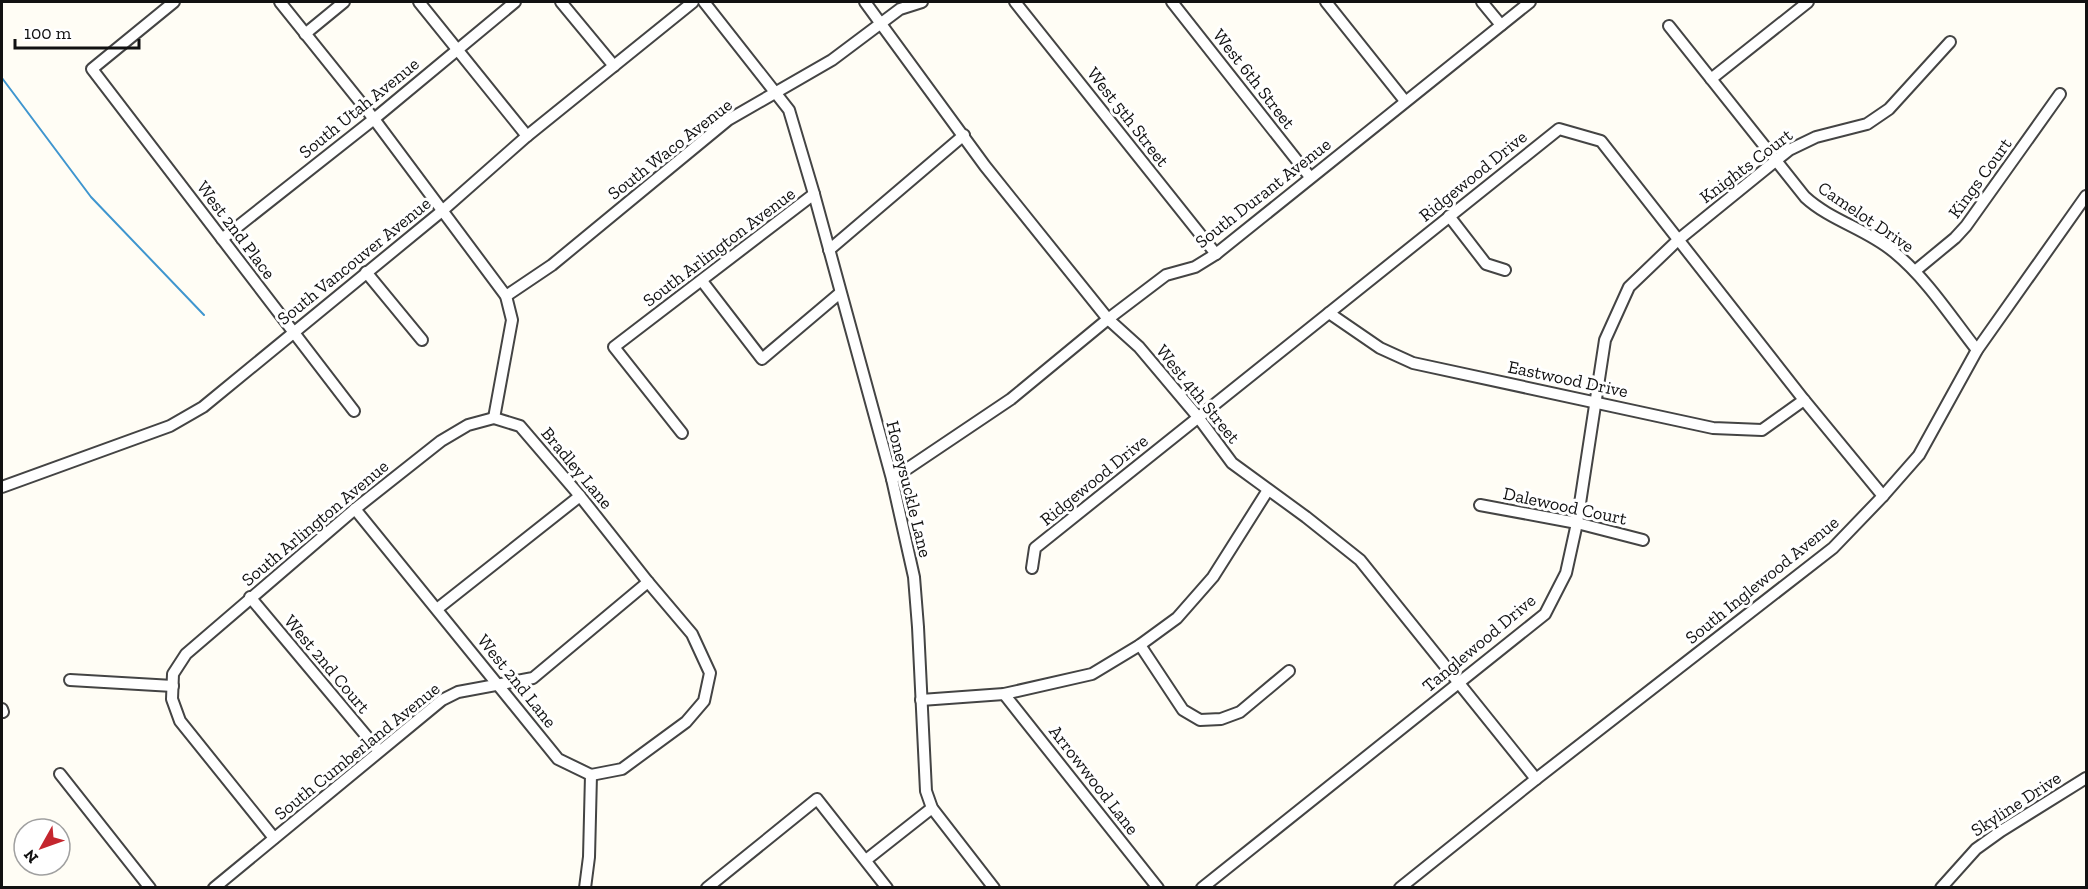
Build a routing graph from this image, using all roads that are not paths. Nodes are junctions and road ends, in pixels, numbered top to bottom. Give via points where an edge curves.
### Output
1 (174, 2) edge
2 (280, 2) edge
3 (344, 2) edge
4 (419, 2) edge
5 (515, 2) edge
6 (561, 2) edge
7 (693, 2) edge
8 (704, 2) edge
9 (865, 2) edge
10 (922, 2) edge
11 (1015, 2) edge
12 (1172, 2) edge
13 (1326, 2) edge
14 (1482, 2) edge
15 (1530, 2) edge
16 (1808, 2) edge
17 (882, 23) junction
18 (1501, 25) junction
19 (1669, 26) dead end
20 (305, 34) junction
21 (1950, 42) dead end
22 (456, 50) junction
23 (614, 66) junction
24 (1711, 79) junction
25 (776, 92) junction
26 (2060, 94) dead end
27 (1405, 101) junction
28 (374, 119) junction
29 (964, 135) junction
30 (527, 136) junction
31 (1776, 161) junction
32 (1310, 177) junction
33 (814, 194) junction
34 (2086, 196) edge
35 (442, 211) junction
36 (1449, 216) junction
37 (222, 239) junction
38 (1678, 240) junction
39 (829, 250) junction
40 (1216, 254) junction
41 (1505, 270) dead end
42 (1914, 271) junction
43 (366, 272) junction
44 (702, 281) junction
45 (840, 293) junction
46 (506, 296) junction
47 (1329, 313) junction
48 (1108, 319) junction
49 (293, 332) junction
50 (422, 340) dead end
51 (1977, 350) junction
52 (1804, 400) junction
53 (1596, 402) junction
54 (354, 411) dead end
55 (1198, 417) junction
56 (494, 418) junction
57 (682, 433) dead end
58 (892, 479) junction
59 (2, 487) edge
60 (1268, 490) junction
61 (580, 496) junction
62 (1883, 496) junction
63 (1480, 505) dead end
64 (355, 509) junction
65 (1576, 523) junction
66 (1643, 540) dead end
67 (1032, 568) dead end
68 (648, 582) junction
69 (250, 597) junction
70 (437, 609) junction
71 (1140, 645) junction
72 (1290, 671) dead end
73 (70, 680) dead end
74 (1460, 682) junction
75 (497, 683) junction
76 (173, 686) junction
77 (1004, 694) junction
78 (921, 700) junction
79 (379, 751) junction
80 (60, 774) dead end
81 (591, 775) junction
82 (2086, 778) edge
83 (1536, 779) junction
84 (932, 808) junction
85 (274, 838) junction
86 (866, 860) junction
87 (150, 888) edge
88 (214, 888) edge
89 (585, 888) edge
90 (707, 888) edge
91 (887, 888) edge
92 (994, 888) edge
93 (1158, 888) edge
94 (1202, 888) edge
95 (1400, 888) edge
96 (1941, 888) edge

1 - 37 street, West 2nd Place via 92,69
2 - 20 street
3 - 20 street
4 - 22 street
5 - 22 street, South Utah Avenue
6 - 23 street
7 - 23 street, South Vancouver Avenue
8 - 25 street, Honeysuckle Lane
9 - 17 street, West 4th Street
10 - 17 street, South Waco Avenue via 900,9
11 - 40 street, West 5th Street
12 - 32 street, West 6th Street
13 - 27 street
14 - 18 street
15 - 18 street, South Durant Avenue
16 - 24 street
17 - 25 street, South Waco Avenue via 832,60
17 - 29 street, West 4th Street
18 - 27 street, South Durant Avenue
19 - 24 street, Camelot Drive
20 - 28 street
21 - 31 street, Knights Court via 1879,117 1867,124 1816,137
22 - 28 street, South Utah Avenue
22 - 30 street
23 - 30 street, South Vancouver Avenue
24 - 31 street, Camelot Drive
25 - 33 street, Honeysuckle Lane via 789,110
25 - 46 street, South Waco Avenue via 728,120 552,265
26 - 42 street, Kings Court via 1966,226
27 - 32 street, South Durant Avenue
28 - 35 street
28 - 37 street, South Utah Avenue
29 - 39 street
29 - 48 street, West 4th Street
30 - 35 street, South Vancouver Avenue
31 - 38 street, Knights Court
31 - 42 street, Camelot Drive via 1816,207 1877,240
32 - 40 street, South Durant Avenue
33 - 39 street, Honeysuckle Lane
33 - 44 street, South Arlington Avenue
34 - 51 street, South Inglewood Avenue
35 - 43 street, South Vancouver Avenue
35 - 46 street
36 - 38 street, Ridgewood Drive via 1558,129 1601,141
36 - 41 street via 1486,264
36 - 47 street, Ridgewood Drive
37 - 49 street, West 2nd Place
38 - 52 street, Ridgewood Drive
38 - 53 street, Tanglewood Drive via 1629,287 1605,340
39 - 45 street, Honeysuckle Lane
40 - 48 street, South Durant Avenue via 1195,267 1166,275
42 - 51 street, Camelot Drive
43 - 49 street, South Vancouver Avenue
43 - 50 street
44 - 45 street via 762,359
44 - 57 street, South Arlington Avenue via 614,347
45 - 58 street, Honeysuckle Lane
46 - 56 street via 512,321
47 - 53 street, Eastwood Drive via 1380,348 1413,363
47 - 55 street, Ridgewood Drive
48 - 55 street, West 4th Street via 1139,347
48 - 58 street, South Durant Avenue via 1011,399
49 - 54 street, West 2nd Place
49 - 59 street, South Vancouver Avenue via 203,407 170,426
51 - 62 street, South Inglewood Avenue via 1919,455
52 - 53 street, Eastwood Drive via 1762,430 1713,428
52 - 62 street, Ridgewood Drive
53 - 65 street, Tanglewood Drive
55 - 60 street, West 4th Street via 1232,463
55 - 67 street, Ridgewood Drive via 1035,548
56 - 61 street, Bradley Lane via 520,426
56 - 64 street, South Arlington Avenue via 468,425 441,441
58 - 78 street, Honeysuckle Lane via 914,577
60 - 71 street via 1213,577 1177,618
60 - 74 street, West 4th Street via 1360,561
61 - 68 street, Bradley Lane
61 - 70 street
62 - 83 street, South Inglewood Avenue via 1833,548
63 - 65 street, Dalewood Court
64 - 69 street, South Arlington Avenue
64 - 70 street, West 2nd Lane
65 - 66 street, Dalewood Court
65 - 74 street, Tanglewood Drive via 1566,573 1545,614
68 - 75 street, South Cumberland Avenue via 533,678
68 - 81 street, Bradley Lane via 692,634 710,673 704,701 686,722 622,769
69 - 76 street, South Arlington Avenue via 186,654 173,674
69 - 79 street, West 2nd Court
70 - 75 street, West 2nd Lane
71 - 72 street via 1183,710 1200,720 1221,719 1240,712
71 - 77 street via 1092,674
73 - 76 street
74 - 83 street, West 4th Street
74 - 94 street, Tanglewood Drive
75 - 79 street, South Cumberland Avenue via 442,700
75 - 81 street, West 2nd Lane via 558,759
76 - 85 street via 172,699 180,721
77 - 78 street
77 - 93 street, Arrowwood Lane
78 - 84 street, Honeysuckle Lane via 926,791
79 - 85 street, South Cumberland Avenue
80 - 87 street
81 - 89 street
82 - 96 street, Skyline Drive via 1976,849
83 - 95 street, South Inglewood Avenue
84 - 86 street
84 - 92 street, Honeysuckle Lane
85 - 88 street, South Cumberland Avenue
86 - 90 street via 817,799
86 - 91 street

